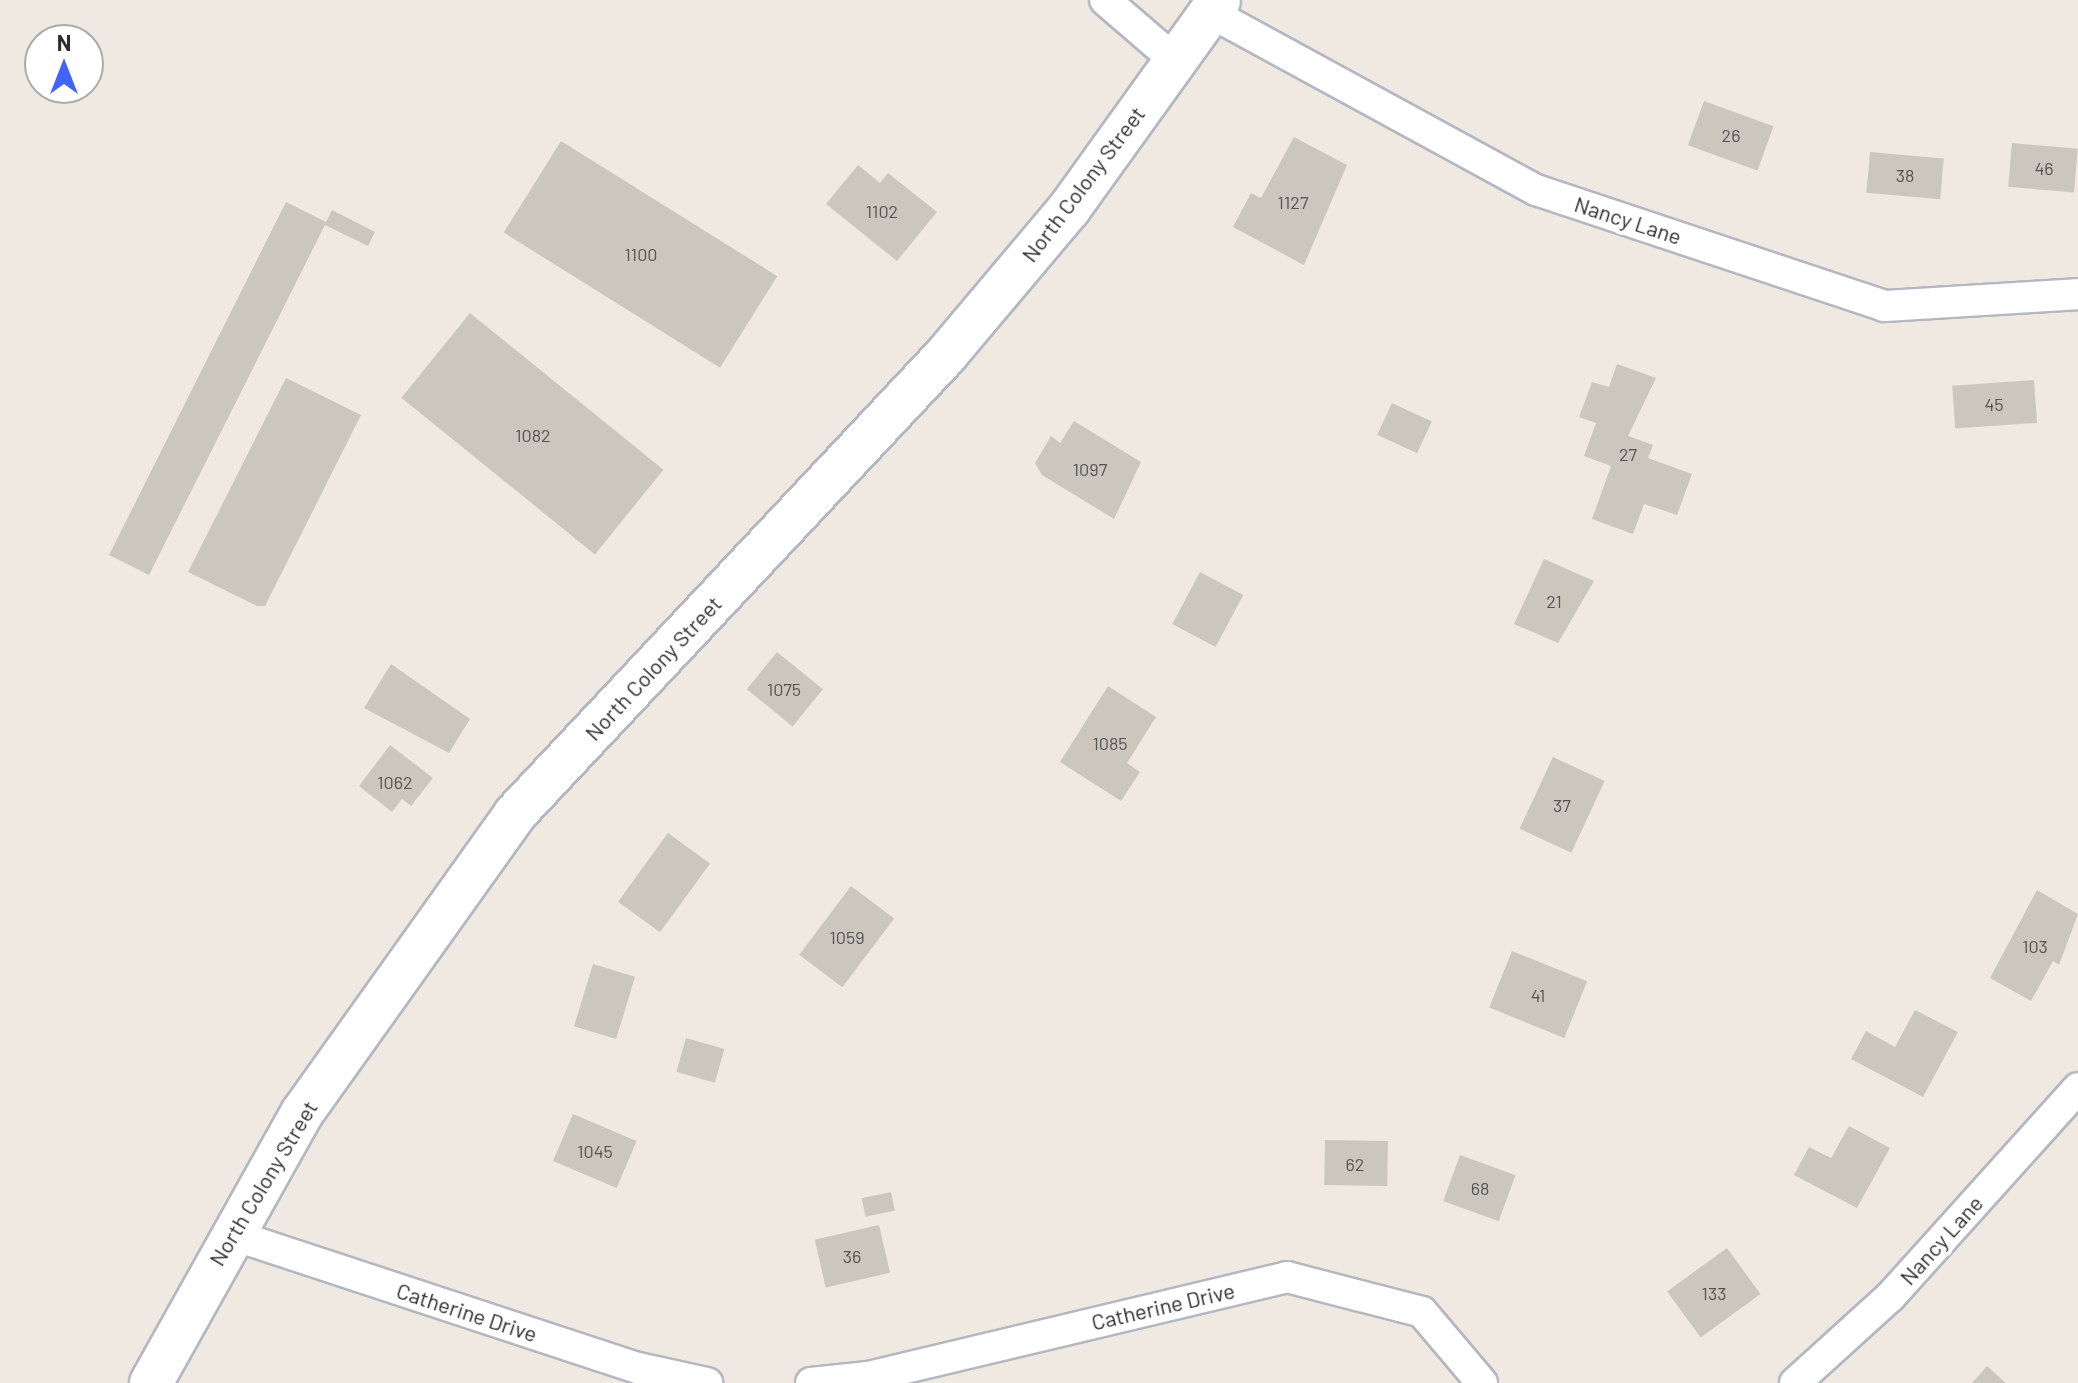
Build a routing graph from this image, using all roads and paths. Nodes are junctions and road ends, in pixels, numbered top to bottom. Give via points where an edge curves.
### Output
1 (1105, 0) edge
2 (1216, 7) edge
3 (1176, 61) junction
4 (2078, 294) edge
5 (2078, 1088) edge
6 (230, 1234) junction
7 (151, 1383) edge
8 (707, 1383) edge
9 (811, 1383) edge
10 (1482, 1383) edge
11 (1795, 1383) edge

1 - 3 street
2 - 3 main road, North Colony Street
2 - 4 street, Nancy Lane via 1536,190 1884,306
3 - 6 main road, North Colony Street via 1069,209 946,355 515,814 373,1008
5 - 11 street, Nancy Lane via 1890,1297
6 - 7 main road, North Colony Street
6 - 8 street, Catherine Drive via 638,1368
9 - 10 street, Catherine Drive via 868,1377 1287,1277 1422,1312

